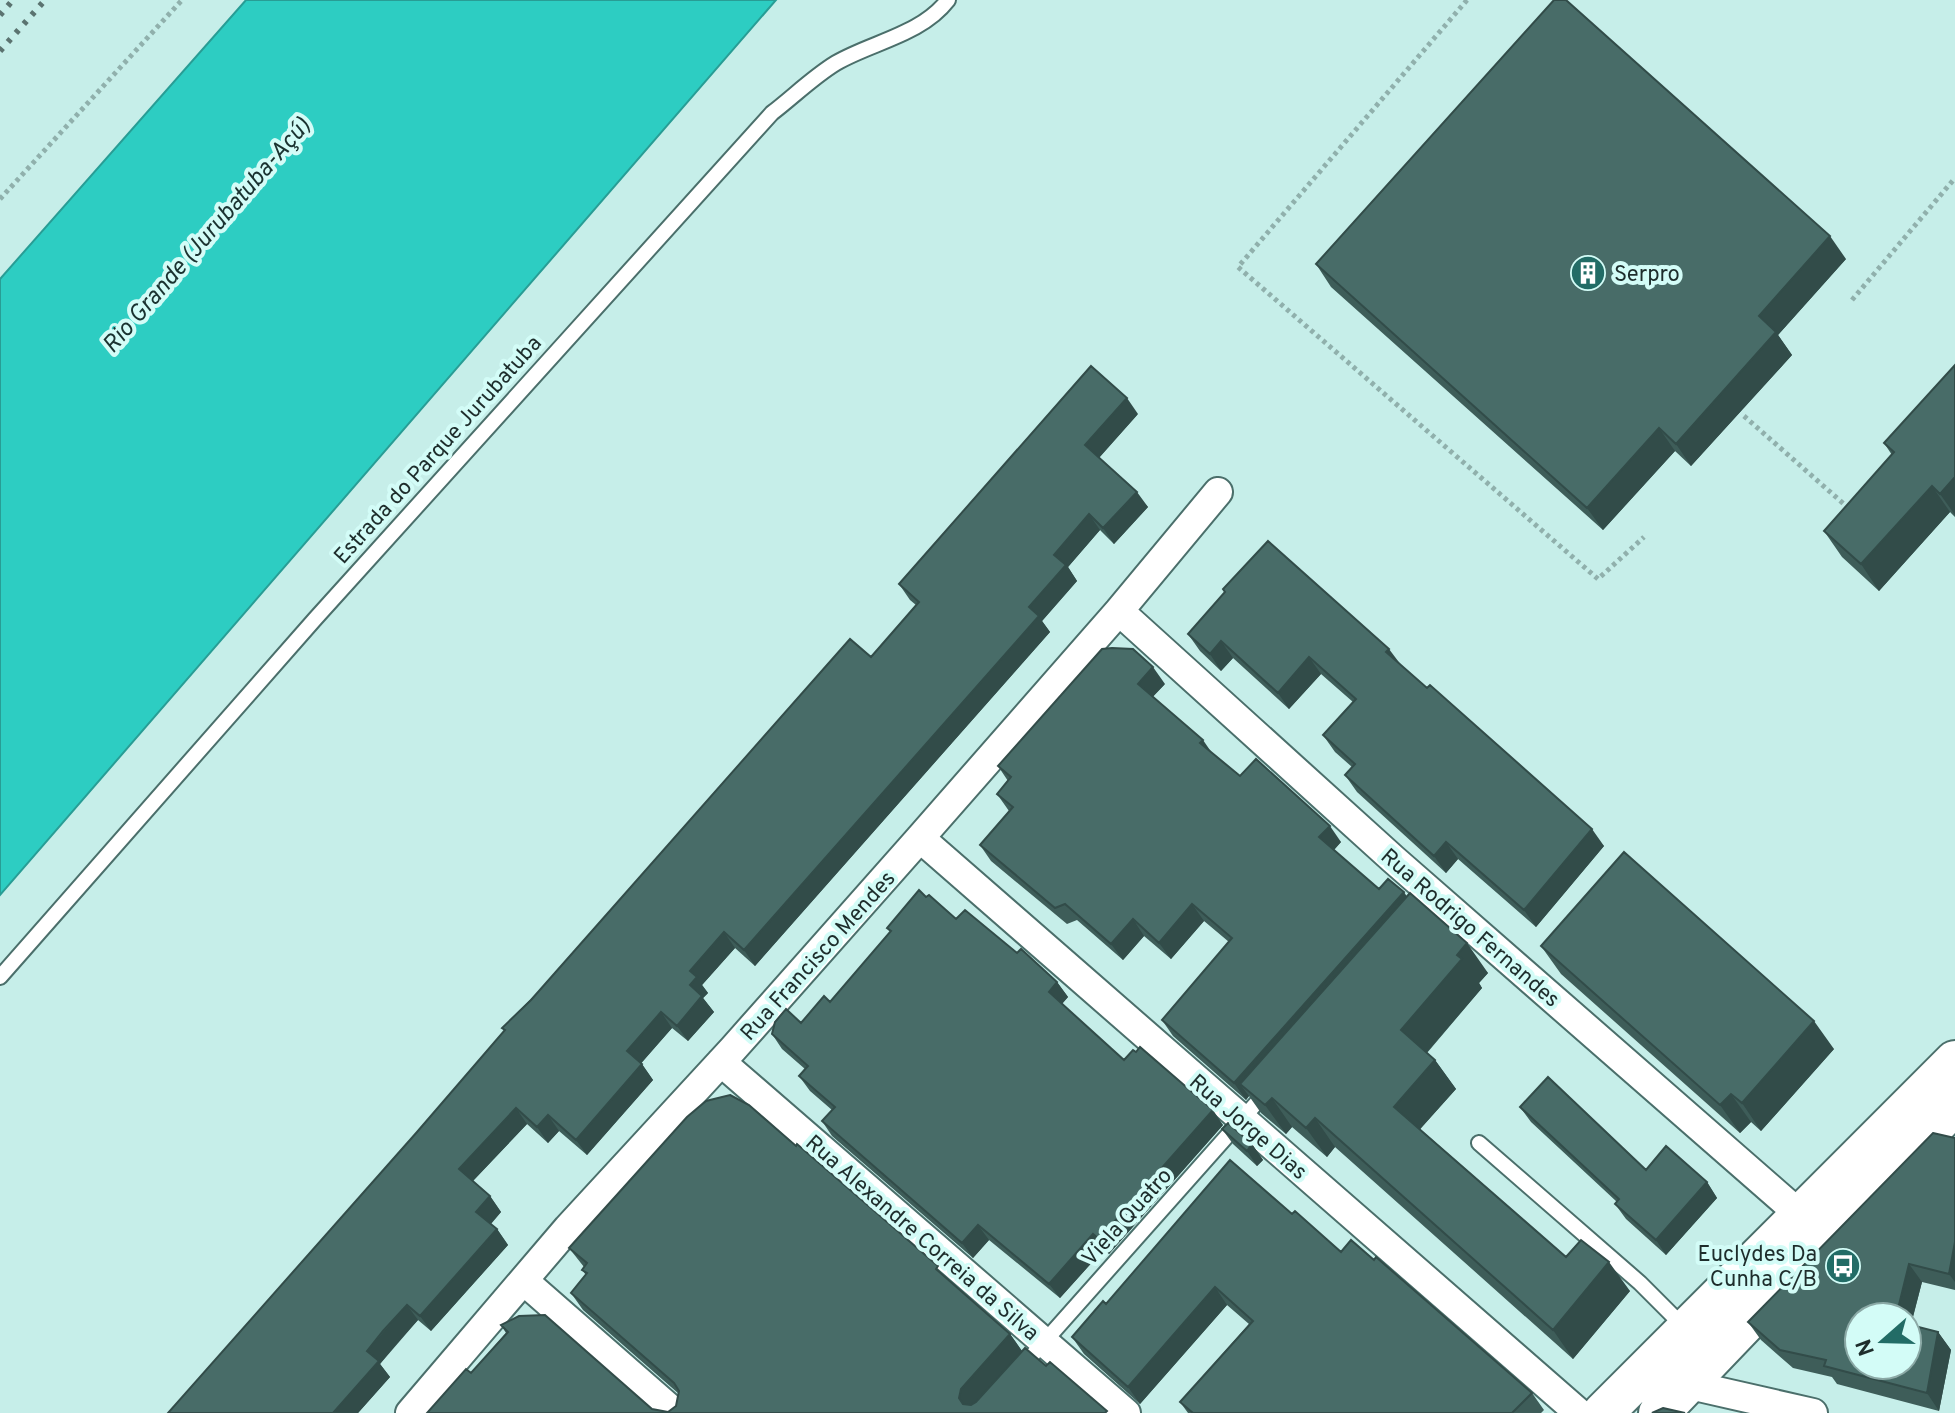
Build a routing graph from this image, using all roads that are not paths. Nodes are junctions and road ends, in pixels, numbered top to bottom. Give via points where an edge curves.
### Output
1 (948, 0) edge
2 (1218, 492) dead end
3 (1119, 611) junction
4 (920, 838) junction
5 (0, 977) edge
6 (1955, 1061) edge
7 (721, 1062) junction
8 (1283, 1073) edge
9 (1955, 1104) edge
10 (1242, 1120) junction
11 (1479, 1143) dead end
12 (1814, 1227) junction
13 (524, 1281) junction
14 (1686, 1329) junction
15 (1044, 1342) junction
16 (1012, 1377) edge
17 (1688, 1382) junction
18 (410, 1413) edge
19 (675, 1413) edge
20 (1126, 1413) edge
21 (1579, 1413) edge
22 (1603, 1413) edge
23 (1659, 1413) edge
24 (1813, 1413) edge

1 - 5 lane, Estrada do Parque Jurubatuba via 938,13 901,35 836,63 772,113
2 - 3 street, Rua Francisco Mendes
3 - 4 street, Rua Francisco Mendes
3 - 12 street, Rua Rodrigo Fernandes via 1433,904
4 - 7 street, Rua Francisco Mendes
4 - 10 street, Rua Jorge Dias
6 - 12 main road
7 - 13 street, Rua Francisco Mendes
7 - 15 street, Rua Alexandre Correia da Silva
8 - 10 lane, Viela Quatro
9 - 12 main road
10 - 15 lane, Viela Quatro
10 - 21 street, Rua Jorge Dias
11 - 14 lane
12 - 14 main road
12 - 17 main road
13 - 18 street, Rua Francisco Mendes
13 - 19 street
14 - 22 main road
15 - 16 lane, Viela Quatro
15 - 20 street, Rua Alexandre Correia da Silva
17 - 23 main road
17 - 24 street

